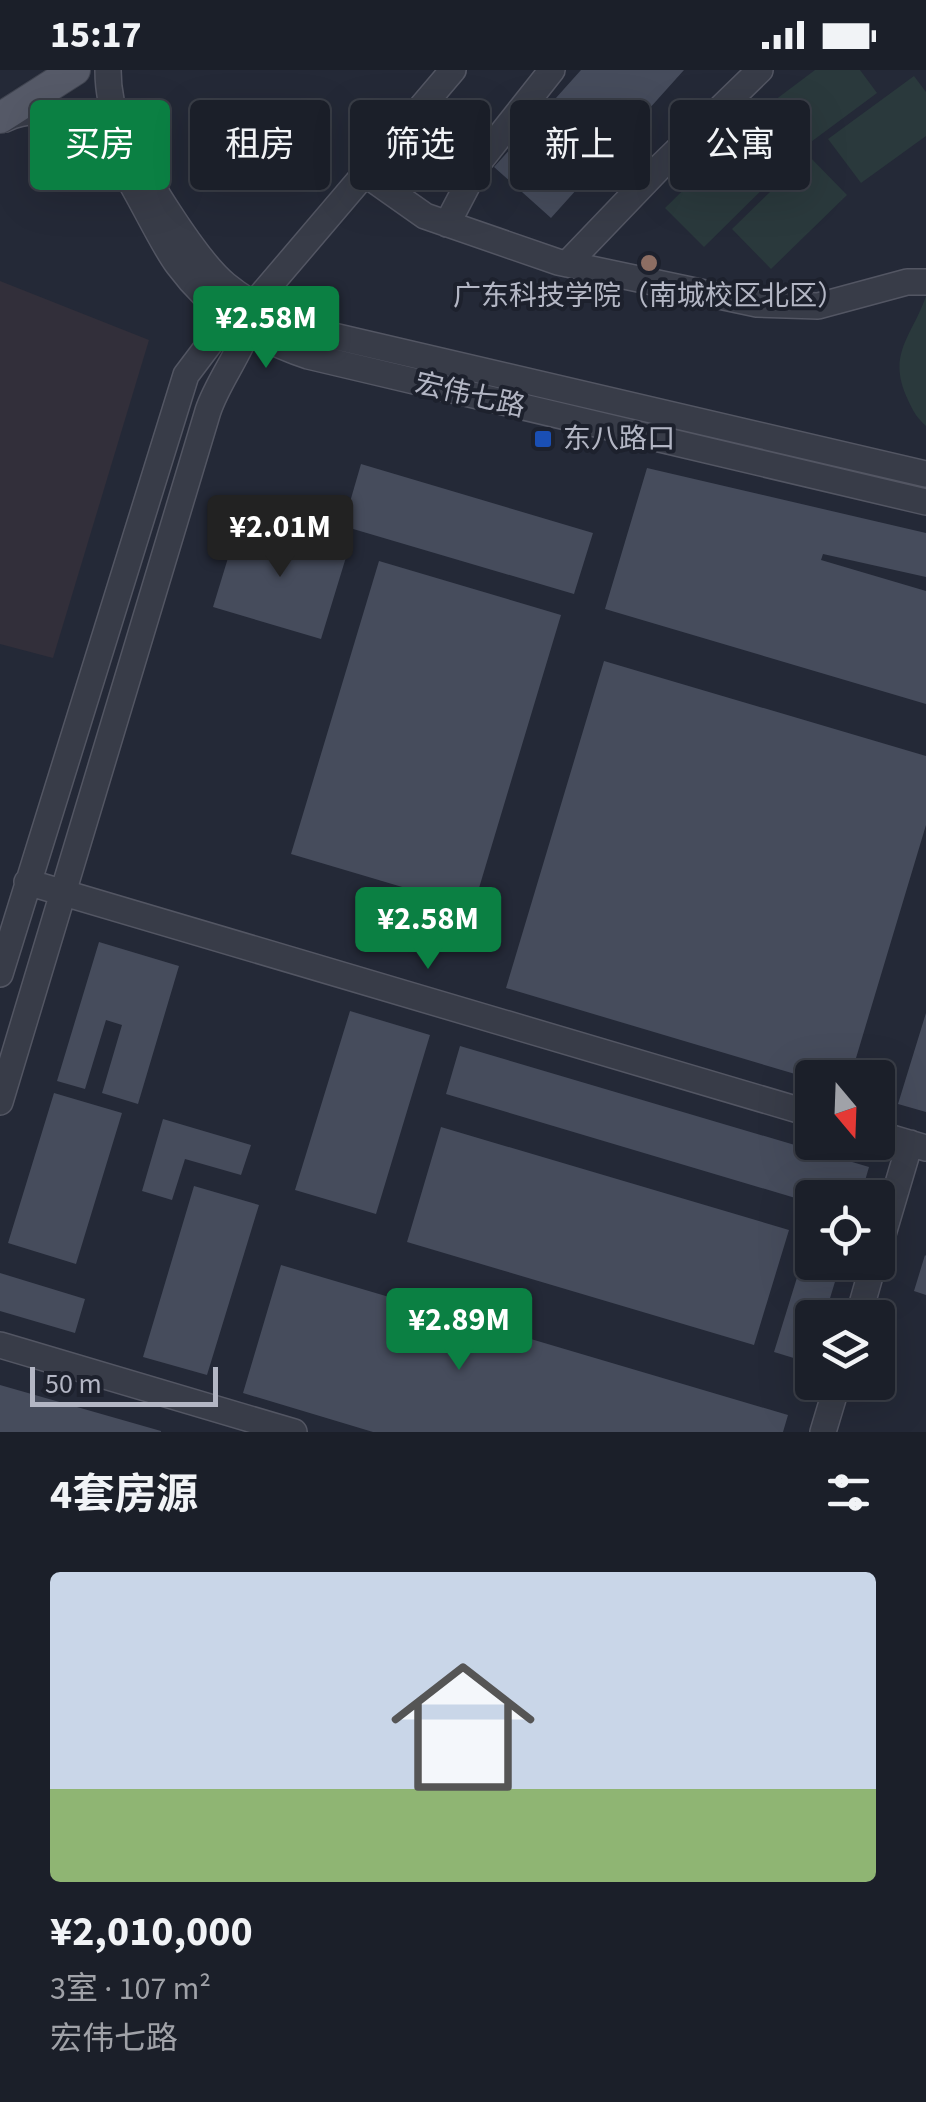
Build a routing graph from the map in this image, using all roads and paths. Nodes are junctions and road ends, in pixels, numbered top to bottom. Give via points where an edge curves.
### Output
1 (75, 70) edge
2 (108, 70) edge
3 (453, 70) edge
4 (552, 70) edge
5 (760, 70) edge
6 (427, 100) edge
7 (0, 120) edge
8 (350, 190) edge
9 (388, 190) edge
10 (448, 224) junction
11 (567, 264) junction
12 (926, 282) edge
13 (243, 318) junction
14 (926, 474) edge
15 (926, 502) edge
16 (27, 882) junction
17 (63, 893) junction
18 (0, 974) edge
19 (0, 1102) edge
20 (795, 1109) edge
21 (918, 1146) edge
22 (895, 1206) edge
23 (0, 1345) edge
24 (833, 1400) edge
25 (294, 1432) edge
26 (823, 1432) edge

1 - 7 main road
2 - 13 street, 宏伟七路 via 108,94 121,130
3 - 6 street
4 - 10 street via 480,161
5 - 11 street
7 - 13 street, 宏伟七路 via 18,112 81,120 104,139 176,264
8 - 13 street
9 - 10 street
10 - 11 street
11 - 12 street via 757,304 818,306
13 - 14 street, 宏伟七路
13 - 15 street, 宏伟七路 via 277,346 308,356
13 - 16 street via 186,375 177,397
13 - 17 street via 208,411
16 - 17 street
16 - 18 street
17 - 19 street
17 - 20 street
21 - 22 street
23 - 25 street
24 - 26 street

